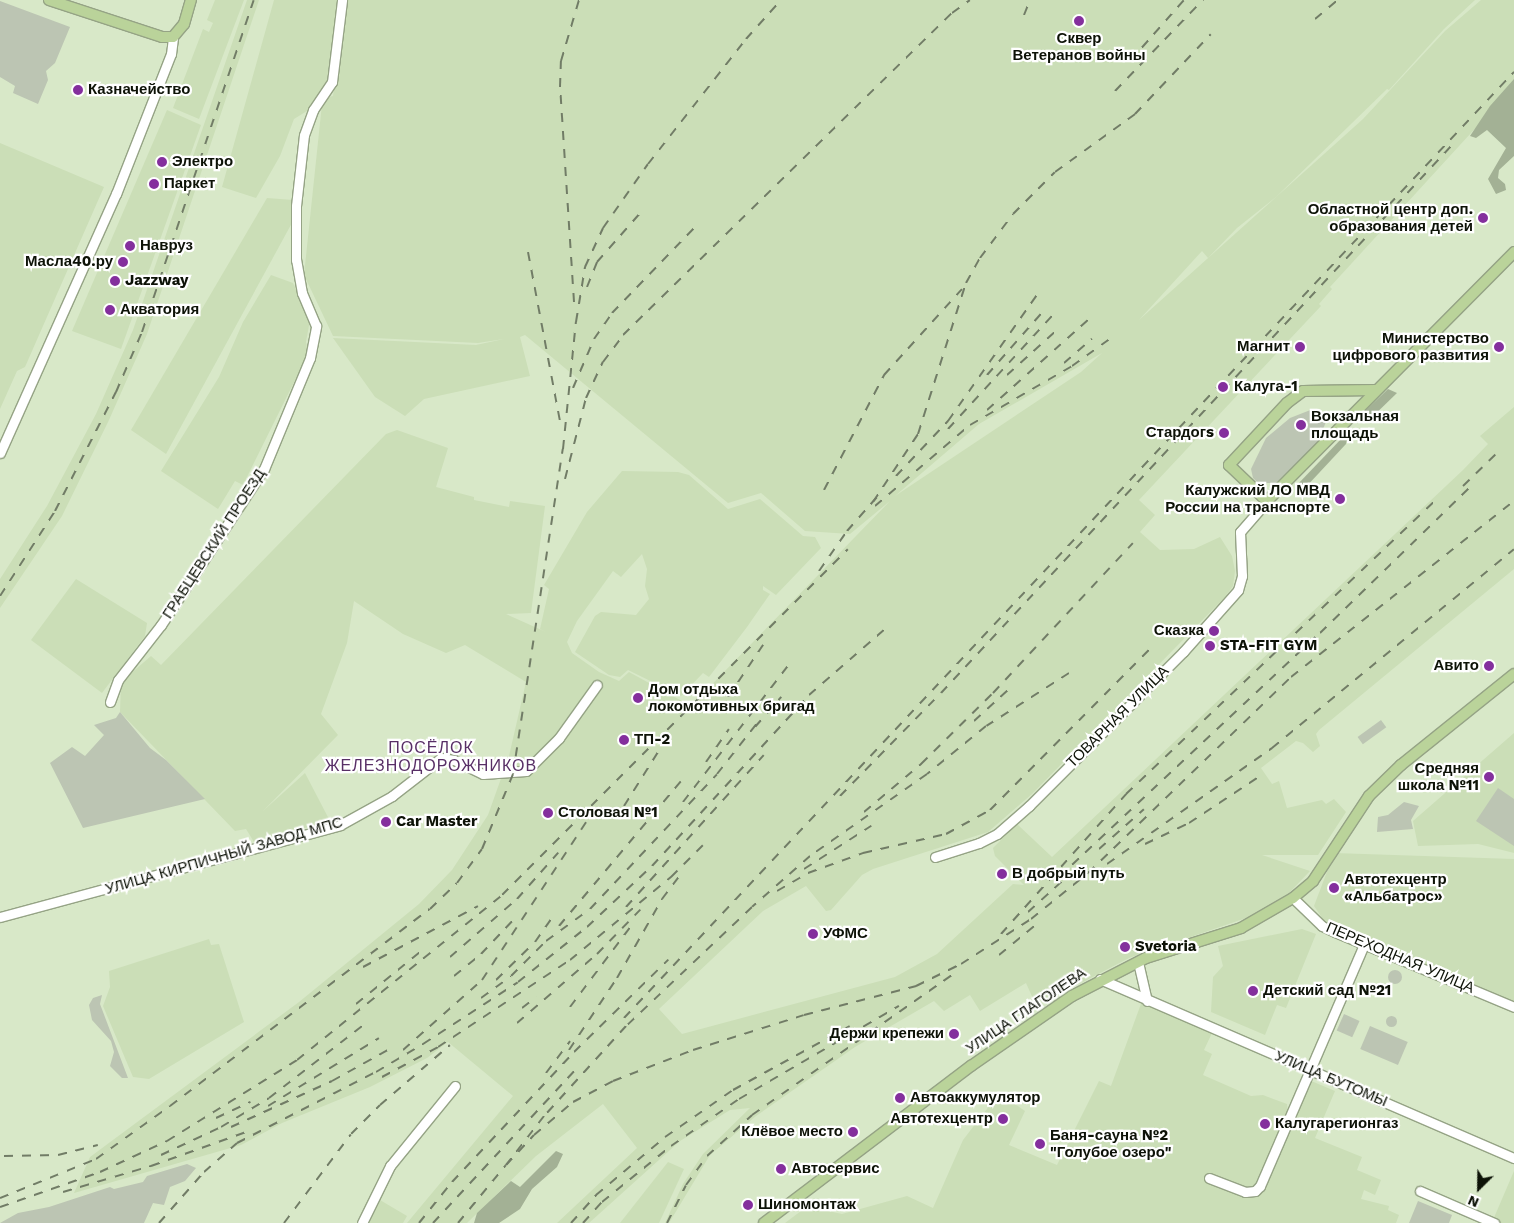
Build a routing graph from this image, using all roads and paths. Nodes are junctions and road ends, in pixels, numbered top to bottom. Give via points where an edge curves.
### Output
1 (49, 0) edge
2 (192, 0) edge
3 (342, 0) edge
4 (173, 37) junction
5 (1514, 252) edge
6 (1376, 390) junction
7 (0, 453) edge
8 (1268, 501) junction
9 (1514, 674) edge
10 (597, 685) dead end
11 (110, 702) dead end
12 (935, 857) dead end
13 (1293, 898) junction
14 (0, 917) edge
15 (1364, 945) junction
16 (1138, 962) junction
17 (1100, 979) junction
18 (1147, 1001) junction
19 (1514, 1007) edge
20 (1309, 1070) junction
21 (455, 1086) dead end
22 (1514, 1158) edge
23 (1209, 1178) dead end
24 (1420, 1191) dead end
25 (362, 1223) edge
26 (764, 1223) edge
27 (1494, 1223) edge

1 - 4 main road via 149,35
2 - 4 main road via 184,24
3 - 11 street, ГРАБЦЕВСКИЙ ПРОЕЗД via 332,82 313,110 304,135 296,206 296,260 302,292 316,326 310,358 264,469 161,626 118,680
4 - 7 street via 171,54 116,194
5 - 6 main road
6 - 8 main road
6 - 8 main road via 1303,391 1287,403 1228,465
8 - 12 street, ТОВАРНАЯ УЛИЦА via 1240,532 1240,586 1190,646 997,834
9 - 13 main road, УЛИЦА ГЛАГОЛЕВА via 1401,765 1368,796 1313,881
10 - 14 street, УЛИЦА КИРПИЧНЫЙ ЗАВОД МПС via 559,738 526,771 483,774 454,760 441,758 392,796 340,825 55,905
13 - 15 street, ПЕРЕХОДНАЯ УЛИЦА via 1322,926
13 - 16 main road, УЛИЦА ГЛАГОЛЕВА via 1242,928
15 - 19 street, ПЕРЕХОДНАЯ УЛИЦА
15 - 20 street
16 - 17 main road, УЛИЦА ГЛАГОЛЕВА
16 - 18 street
17 - 18 street, УЛИЦА БУТОМЫ
17 - 26 main road, УЛИЦА ГЛАГОЛЕВА via 1006,1041
18 - 20 street, УЛИЦА БУТОМЫ
20 - 22 street, УЛИЦА БУТОМЫ
20 - 23 street via 1260,1186 1255,1191 1245,1192
21 - 25 street via 390,1166
24 - 27 street

